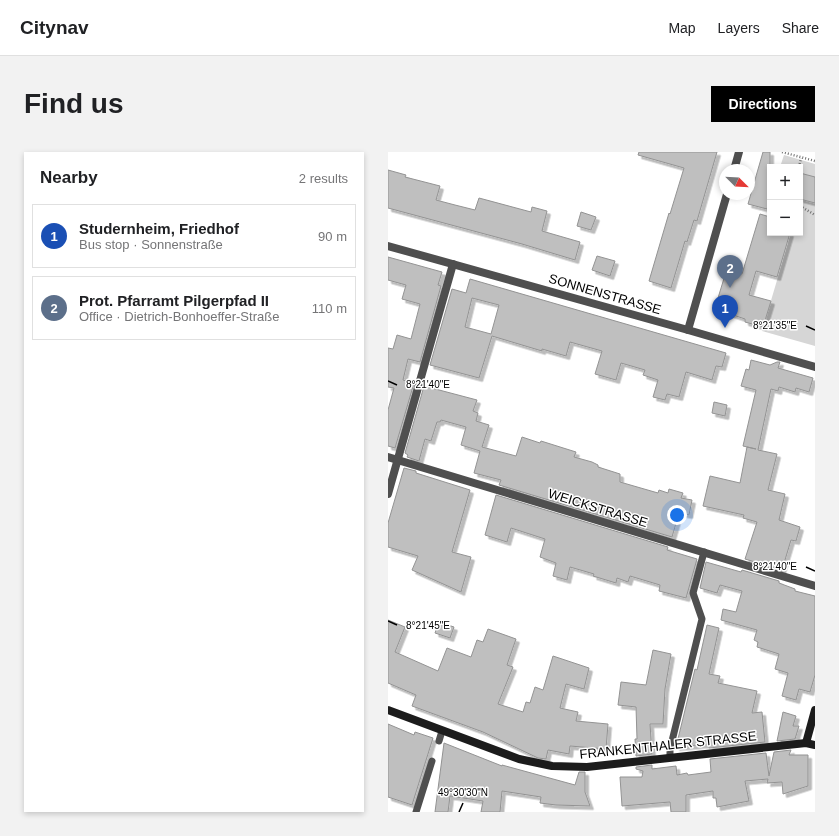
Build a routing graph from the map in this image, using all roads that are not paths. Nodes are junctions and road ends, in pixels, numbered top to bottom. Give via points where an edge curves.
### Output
1 (739, 152) edge
2 (736, 164) edge
3 (725, 200) edge
4 (388, 246) edge
5 (453, 264) junction
6 (688, 330) junction
7 (815, 367) edge
8 (388, 457) edge
9 (398, 460) junction
10 (388, 494) edge
11 (704, 552) junction
12 (815, 586) edge
13 (388, 710) edge
14 (815, 710) edge
15 (442, 731) junction
16 (439, 741) dead end
17 (806, 743) junction
18 (815, 745) edge
19 (670, 757) junction
20 (432, 762) dead end
21 (416, 812) edge

1 - 2 street
3 - 6 street
4 - 5 street, SONNENSTRASSE
5 - 6 street, SONNENSTRASSE
5 - 9 street
6 - 7 street, SONNENSTRASSE
8 - 9 street, WEICKSTRASSE
9 - 10 street
9 - 11 street, WEICKSTRASSE
11 - 12 street, WEICKSTRASSE
11 - 19 lane via 693,593 702,619 670,748
13 - 15 street, FRANKENTHALER STRASSE
14 - 17 street
15 - 16 lane
15 - 19 street, FRANKENTHALER STRASSE via 519,759 552,766 587,767
17 - 18 street, FRANKENTHALER STRASSE
17 - 19 street, FRANKENTHALER STRASSE
20 - 21 lane

